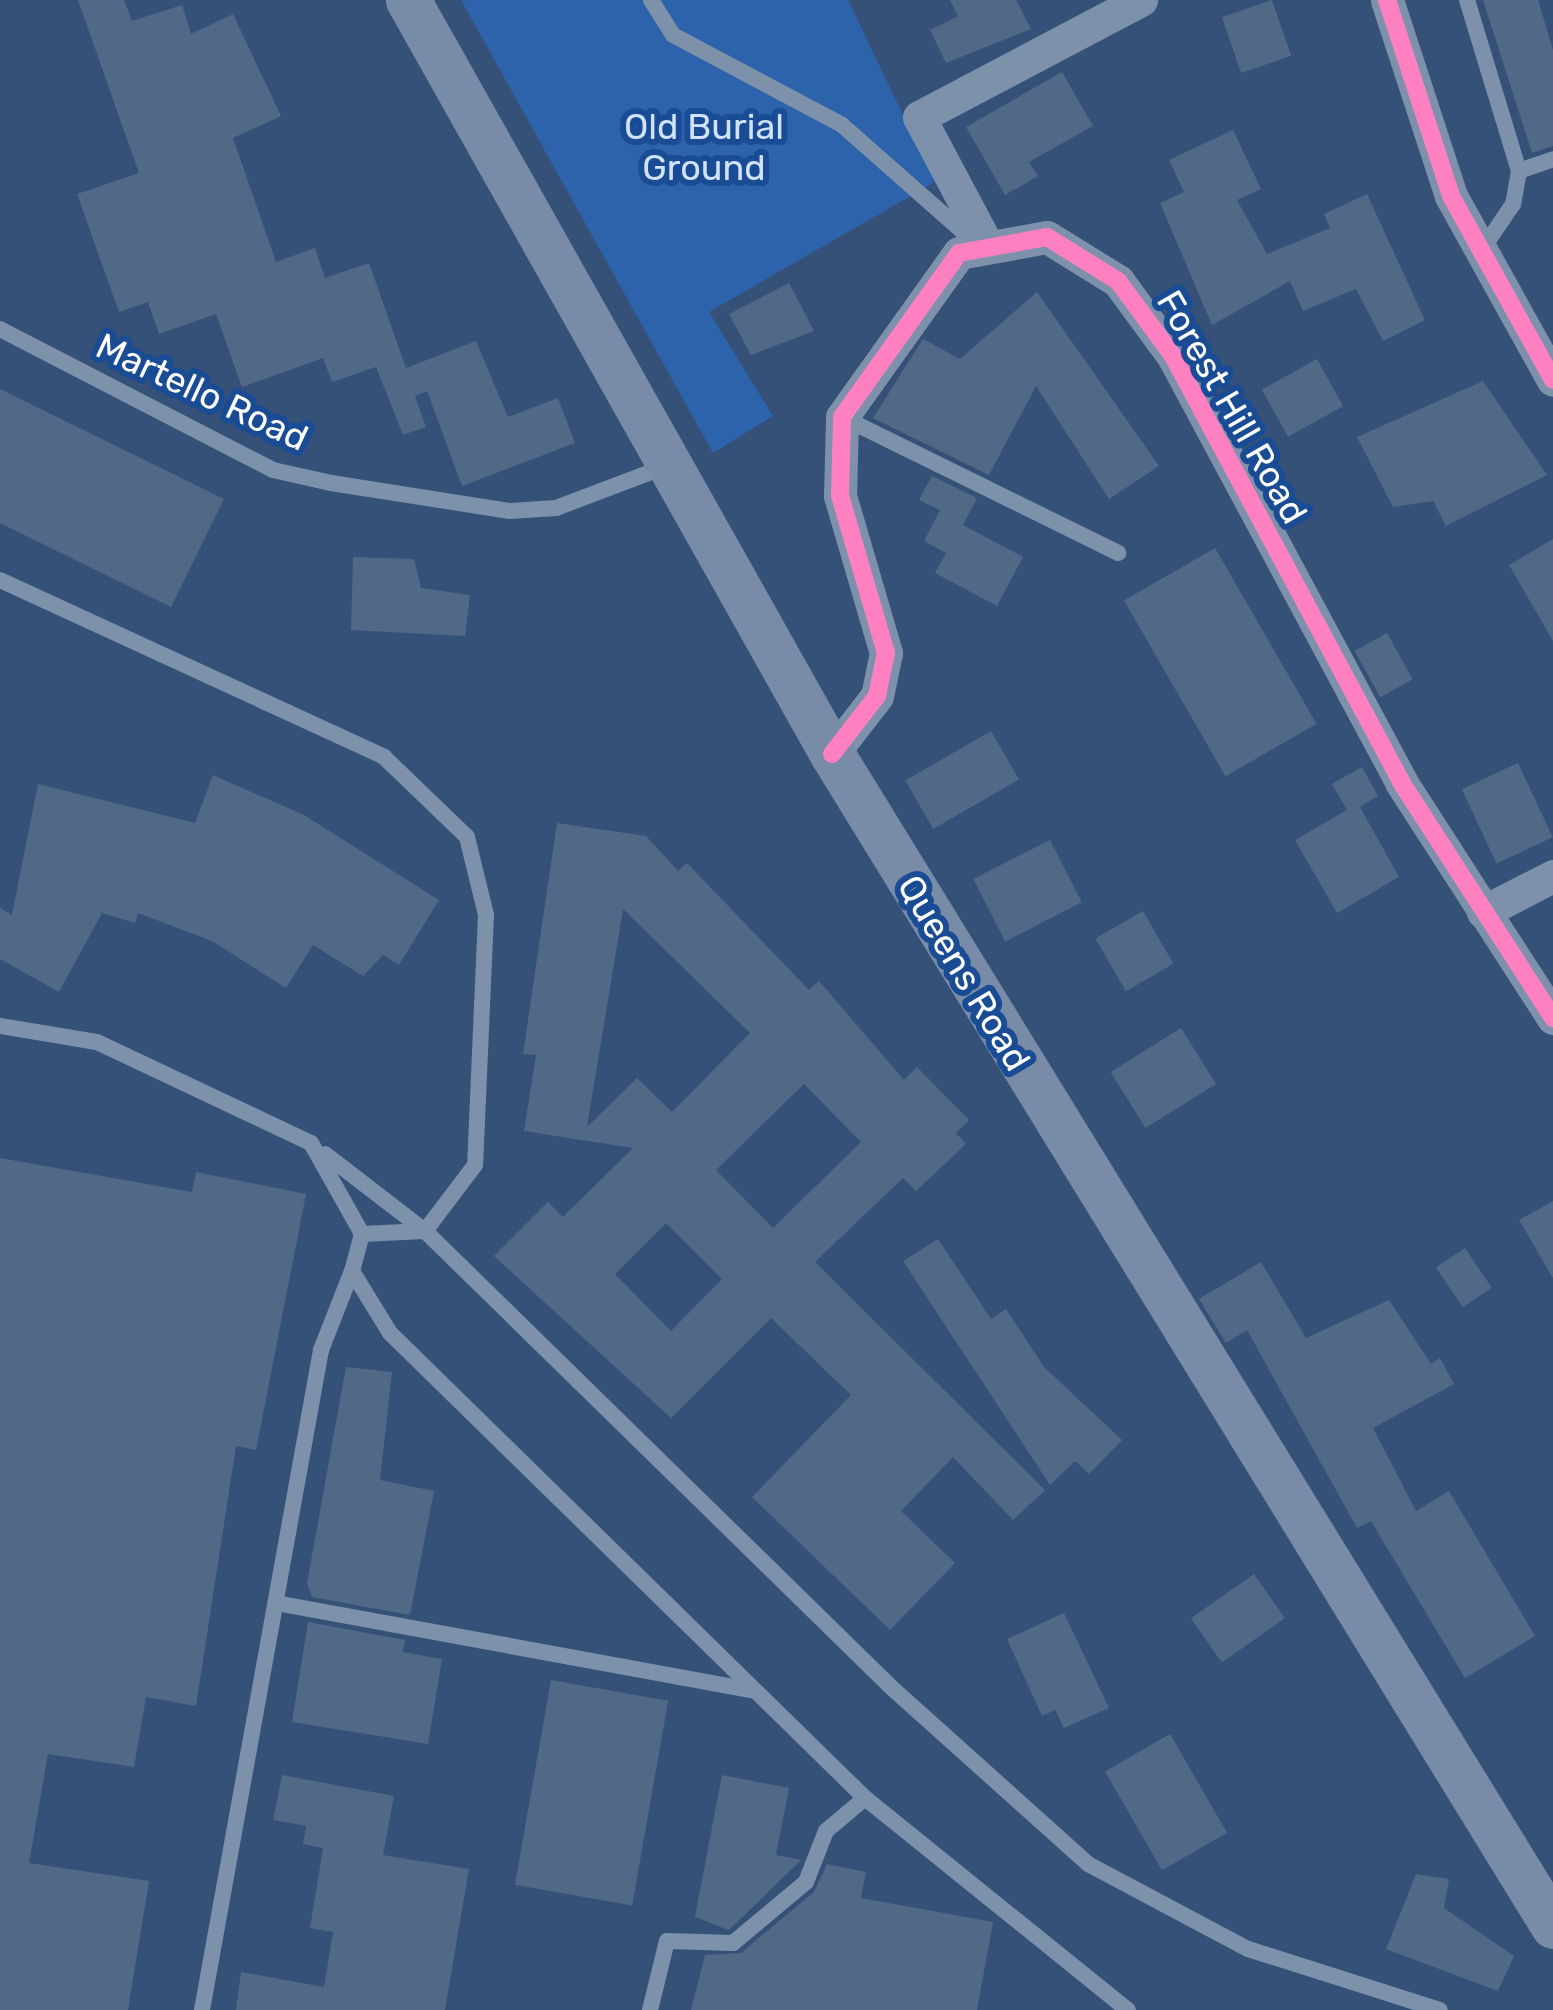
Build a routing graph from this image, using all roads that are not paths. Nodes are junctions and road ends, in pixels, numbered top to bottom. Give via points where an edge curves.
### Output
1 (408, 0) edge
2 (650, 0) edge
3 (1142, 0) edge
4 (1387, 0) edge
5 (1467, 0) edge
6 (1553, 159) edge
7 (1519, 171) junction
8 (981, 242) junction
9 (1478, 254) junction
10 (0, 329) edge
11 (1553, 380) edge
12 (842, 417) junction
13 (662, 468) junction
14 (1118, 553) dead end
15 (0, 580) edge
16 (832, 754) junction
17 (1553, 876) edge
18 (1483, 912) junction
19 (1553, 1018) edge
20 (0, 1026) edge
21 (311, 1144) junction
22 (425, 1231) junction
23 (362, 1234) junction
24 (352, 1271) junction
25 (276, 1604) junction
26 (756, 1691) junction
27 (865, 1798) junction
28 (1553, 1926) edge
29 (202, 2010) edge
30 (650, 2010) edge
31 (1128, 2010) edge
32 (1440, 2010) edge

1 - 13 main road, Queens Road
2 - 8 lane via 673,35 842,125
3 - 8 street via 919,117
4 - 9 street
5 - 7 lane
6 - 7 lane
7 - 9 lane via 1513,205
8 - 12 street via 944,267
8 - 18 street, Forest Hill Road via 1047,237 1077,249 1146,316
9 - 11 street
10 - 13 lane, Martello Road via 273,470 331,483 510,511 556,508
12 - 14 lane
12 - 16 street via 840,496 886,652 877,696
13 - 16 main road, Queens Road
15 - 22 lane via 384,757 467,837 486,915 484,1118 475,1165
16 - 28 main road, Queens Road
17 - 18 street
18 - 19 street, Forest Hill Road
20 - 21 lane via 97,1042
21 - 22 lane
21 - 23 lane
22 - 23 lane
22 - 32 lane via 892,1688 1088,1864 1248,1949
23 - 24 lane
24 - 25 lane via 321,1350
24 - 26 lane via 390,1333
25 - 26 lane
25 - 29 lane
26 - 27 lane
27 - 30 lane via 826,1831 806,1882 733,1943 667,1941
27 - 31 lane

